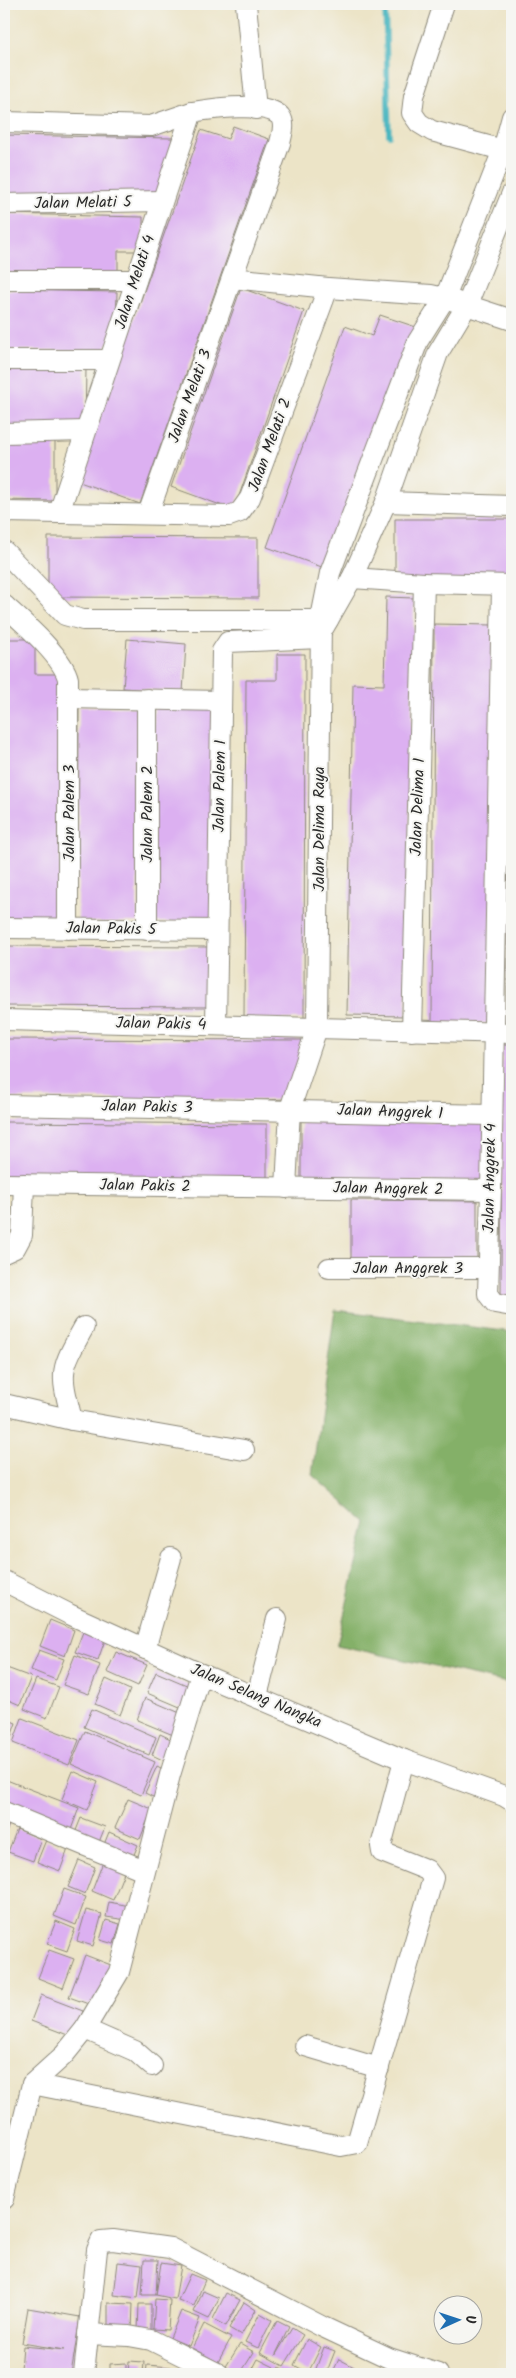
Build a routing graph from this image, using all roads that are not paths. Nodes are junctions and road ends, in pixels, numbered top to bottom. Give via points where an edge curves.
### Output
1 (246, 4) edge
2 (444, 4) edge
3 (256, 109) junction
4 (192, 112) junction
5 (512, 117) edge
6 (4, 122) edge
7 (503, 150) junction
8 (512, 193) edge
9 (162, 201) junction
10 (4, 204) edge
11 (232, 278) junction
12 (4, 280) edge
13 (136, 280) junction
14 (328, 288) junction
15 (445, 298) junction
16 (468, 305) junction
17 (512, 320) edge
18 (4, 360) edge
19 (109, 360) junction
20 (85, 431) junction
21 (4, 432) edge
22 (386, 502) junction
23 (512, 506) edge
24 (4, 512) edge
25 (58, 513) junction
26 (148, 514) junction
27 (4, 551) edge
28 (352, 578) junction
29 (424, 583) junction
30 (507, 585) edge
31 (4, 604) edge
32 (323, 627) junction
33 (506, 679) edge
34 (69, 698) junction
35 (147, 699) junction
36 (221, 701) junction
37 (4, 928) edge
38 (68, 929) junction
39 (147, 930) junction
40 (217, 930) junction
41 (4, 1020) edge
42 (216, 1025) junction
43 (318, 1028) junction
44 (412, 1031) junction
45 (503, 1033) edge
46 (4, 1105) edge
47 (290, 1109) junction
48 (491, 1115) junction
49 (4, 1184) edge
50 (24, 1184) junction
51 (286, 1188) junction
52 (491, 1190) junction
53 (4, 1253) edge
54 (329, 1268) dead end
55 (487, 1268) junction
56 (512, 1306) edge
57 (84, 1328) dead end
58 (4, 1404) edge
59 (72, 1420) junction
60 (244, 1450) dead end
61 (171, 1558) dead end
62 (4, 1581) edge
63 (278, 1619) dead end
64 (145, 1649) junction
65 (202, 1674) junction
66 (256, 1696) junction
67 (404, 1760) junction
68 (512, 1801) edge
69 (4, 1812) edge
70 (144, 1870) junction
71 (85, 2029) junction
72 (305, 2046) dead end
73 (152, 2066) dead end
74 (379, 2068) junction
75 (32, 2084) junction
76 (4, 2198) edge
77 (88, 2334) junction
78 (84, 2374) edge
79 (218, 2374) edge
80 (438, 2374) edge

1 - 3 street
2 - 7 street via 414,96 412,113 419,123 432,131
3 - 4 street via 217,107
3 - 11 street, Jalan Melati 3 via 269,110 280,116 284,126
4 - 6 street via 151,126
4 - 9 street, Jalan Melati 4
5 - 7 street, Jalan Delima Raya
7 - 15 street, Jalan Delima Raya
8 - 16 street
9 - 10 street, Jalan Melati 5
9 - 13 street, Jalan Melati 4
11 - 14 street
11 - 26 street, Jalan Melati 3
12 - 13 street
13 - 19 street, Jalan Melati 4
14 - 15 street
14 - 26 street, Jalan Melati 2 via 250,498 240,512 229,516
15 - 16 street
15 - 32 street, Jalan Delima Raya via 415,350 330,573
16 - 17 street
16 - 22 street via 438,353
18 - 19 street
19 - 20 street, Jalan Melati 4
20 - 21 street
20 - 25 street, Jalan Melati 4
22 - 23 street
22 - 28 street
24 - 25 street, Jalan Melati 2
25 - 26 street, Jalan Melati 2
27 - 32 street via 65,615 83,620
28 - 29 street
28 - 32 street
29 - 30 street
29 - 44 street, Jalan Delima 1
30 - 33 street, Jalan Anggrek 4
31 - 34 street, Jalan Palem 3 via 42,641 66,671
32 - 36 street, Jalan Palem 1 via 228,642 222,650
32 - 43 street, Jalan Delima Raya
33 - 45 street, Jalan Anggrek 4
34 - 35 street
34 - 38 street, Jalan Palem 3
35 - 36 street
35 - 39 street, Jalan Palem 2
36 - 40 street, Jalan Palem 1
37 - 38 street, Jalan Pakis 5
38 - 39 street, Jalan Pakis 5
39 - 40 street, Jalan Pakis 5
40 - 42 street, Jalan Palem 1
41 - 42 street, Jalan Pakis 4
42 - 43 street, Jalan Pakis 4
43 - 44 street, Jalan Pakis 4
43 - 47 street, Jalan Delima Raya
44 - 45 street, Jalan Pakis 4
45 - 48 street, Jalan Anggrek 4
46 - 47 street, Jalan Pakis 3
47 - 48 street, Jalan Anggrek 1
47 - 51 street, Jalan Delima Raya
48 - 52 street, Jalan Anggrek 4
49 - 50 street, Jalan Pakis 2
50 - 51 street, Jalan Pakis 2
50 - 53 street via 22,1235 15,1248
51 - 52 street, Jalan Anggrek 2
52 - 55 street, Jalan Anggrek 4
54 - 55 street, Jalan Anggrek 3
55 - 56 street, Jalan Anggrek 4 via 488,1294 495,1303
57 - 59 street via 62,1371
58 - 59 street
59 - 60 street
61 - 64 street
62 - 64 street, Jalan Selang Nangka
63 - 66 street
64 - 65 street, Jalan Selang Nangka
65 - 66 street, Jalan Selang Nangka
65 - 70 street
66 - 67 street, Jalan Selang Nangka
67 - 68 street, Jalan Selang Nangka
67 - 74 street via 382,1852 427,1870 433,1878
69 - 70 street
70 - 71 street via 119,1972
71 - 73 street via 135,2051
71 - 75 street via 64,2055
72 - 74 street
74 - 75 street via 360,2137 351,2146
75 - 76 street
77 - 78 street
77 - 79 street via 151,2340
77 - 80 street via 97,2250 101,2241 113,2240 170,2248 323,2327 389,2358

